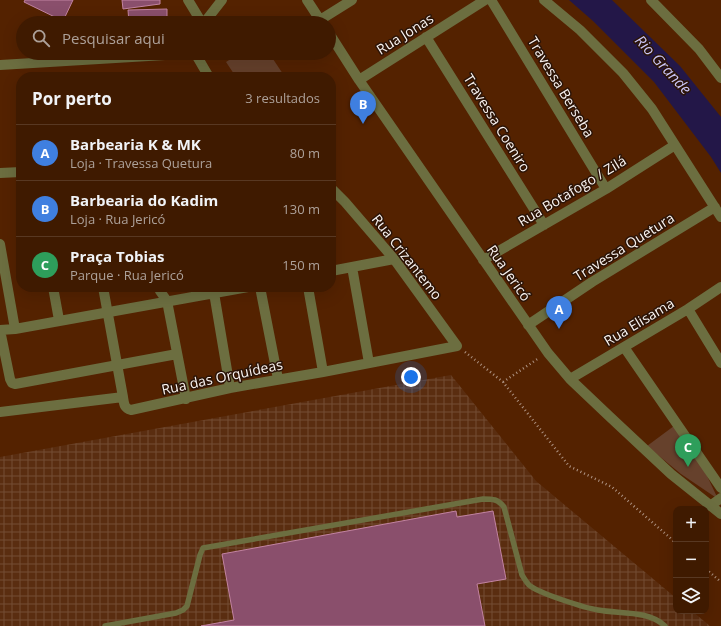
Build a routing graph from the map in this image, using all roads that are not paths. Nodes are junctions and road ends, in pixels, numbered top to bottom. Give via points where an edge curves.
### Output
1 (188, 0) edge
2 (222, 0) edge
3 (307, 0) edge
4 (352, 0) edge
5 (485, 0) edge
6 (491, 0) edge
7 (544, 0) edge
8 (651, 0) edge
9 (198, 16) edge
10 (209, 16) edge
11 (318, 16) edge
12 (328, 16) edge
13 (426, 37) junction
14 (336, 44) edge
15 (82, 60) edge
16 (199, 60) edge
17 (0, 65) edge
18 (206, 72) edge
19 (721, 78) edge
20 (359, 80) junction
21 (675, 145) junction
22 (16, 172) edge
23 (0, 173) edge
24 (606, 189) junction
25 (336, 193) edge
26 (715, 207) junction
27 (721, 217) edge
28 (544, 225) junction
29 (0, 244) edge
30 (394, 259) junction
31 (483, 260) junction
32 (352, 267) junction
33 (336, 270) edge
34 (721, 287) edge
35 (54, 292) edge
36 (104, 292) edge
37 (161, 292) edge
38 (205, 292) edge
39 (214, 292) edge
40 (261, 292) edge
41 (309, 292) edge
42 (167, 301) junction
43 (688, 309) junction
44 (108, 312) junction
45 (59, 320) junction
46 (528, 325) junction
47 (15, 329) junction
48 (0, 330) edge
49 (457, 346) joint
50 (624, 347) junction
51 (177, 354) junction
52 (369, 363) junction
53 (721, 363) edge
54 (117, 365) junction
55 (323, 372) junction
56 (278, 378) junction
57 (570, 379) junction
58 (230, 388) junction
59 (122, 397) junction
60 (186, 399) junction
61 (0, 412) edge
62 (721, 488) edge
63 (721, 498) edge
64 (710, 506) junction
65 (721, 514) edge
66 (105, 626) edge
67 (666, 626) edge

1 - 9 street
2 - 10 street
3 - 11 street
4 - 12 street
5 - 13 street, Rua Jonas
6 - 24 street, Travessa Berseba
7 - 21 street via 580,30 623,73 652,109
8 - 19 street via 699,49
13 - 20 street, Rua Jonas
13 - 28 street, Travessa Coeniro
14 - 20 street, Rua Jericó
15 - 17 street
16 - 18 street
20 - 31 street, Rua Jericó
21 - 24 street, Rua Botafogo / Zilá
21 - 26 street
22 - 23 street
24 - 28 street, Rua Botafogo / Zilá
25 - 30 street, Rua Crizantemo
26 - 27 street
26 - 46 street, Travessa Quetura via 592,282
28 - 31 street, Rua Botafogo / Zilá
29 - 47 street
30 - 32 street
30 - 49 street, Rua Crizantemo
31 - 46 street, Rua Jericó
32 - 33 street
32 - 52 street
34 - 43 street, Rua Elisama
35 - 45 street
36 - 44 street
37 - 42 street
38 - 42 street
39 - 58 street
40 - 56 street
41 - 55 street
42 - 44 street
42 - 51 street
43 - 50 street, Rua Elisama
43 - 53 street
44 - 45 street
44 - 54 street
45 - 47 street
46 - 57 street, Rua Jericó
47 - 48 street
48 - 54 street via 12,383 20,384
49 - 52 street, Rua das Orquídeas
50 - 57 street, Rua Elisama
50 - 62 street
51 - 54 street
51 - 60 street
52 - 55 street, Rua das Orquídeas
54 - 59 street
55 - 56 street, Rua das Orquídeas
56 - 58 street, Rua das Orquídeas
57 - 64 street, Rua Jericó via 671,474
58 - 60 street, Rua das Orquídeas
59 - 60 street, Rua das Orquídeas via 126,409 131,410
59 - 61 street
63 - 64 street
64 - 65 street, Rua Jericó
66 - 67 lane via 183,610 187,606 203,548 491,499 499,501 504,507 522,575 528,584 587,607 644,615 659,620

